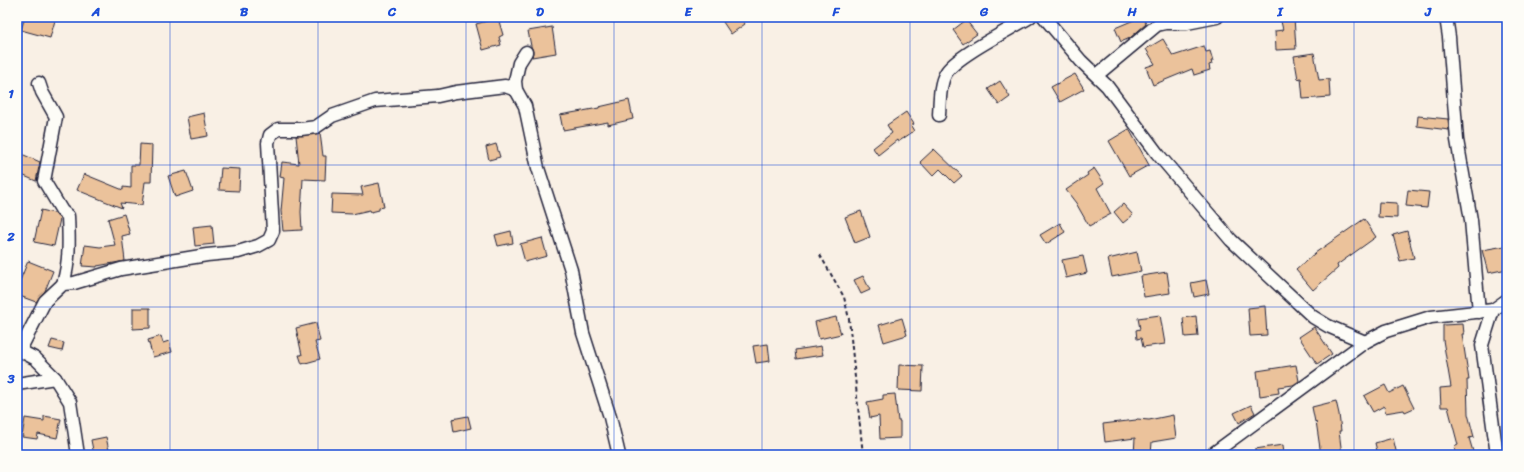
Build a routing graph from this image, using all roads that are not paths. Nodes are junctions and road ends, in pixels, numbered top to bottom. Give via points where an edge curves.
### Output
1 (1030, 17) edge
2 (1044, 17) edge
3 (1217, 17) edge
4 (1446, 17) edge
5 (526, 52) dead end
6 (1097, 75) junction
7 (39, 83) dead end
8 (516, 90) junction
9 (939, 115) dead end
10 (63, 284) junction
11 (1507, 300) edge
12 (1493, 310) junction
13 (1479, 312) junction
14 (1365, 342) junction
15 (18, 349) edge
16 (55, 378) junction
17 (17, 384) edge
18 (78, 455) edge
19 (619, 455) edge
20 (1211, 455) edge
21 (1498, 455) edge

1 - 9 street via 953,65 944,79
2 - 6 street via 1081,61
3 - 6 street via 1157,25
4 - 13 street via 1457,140 1470,220
5 - 8 street via 519,63
6 - 14 street via 1157,153 1231,240 1314,317
7 - 10 street via 56,117 44,181 62,211 68,216 68,267
8 - 10 street via 505,86 438,96 376,101 332,116 316,127 278,129 270,135 268,143 273,230 269,240 238,252 121,268
8 - 19 street via 525,106 538,168 572,270 583,333 608,410
10 - 15 street via 45,301
11 - 12 street
12 - 13 street
12 - 21 street via 1482,345
13 - 14 street via 1431,317 1386,331
14 - 20 street
15 - 16 street via 36,359
16 - 17 street
16 - 18 street via 70,402

